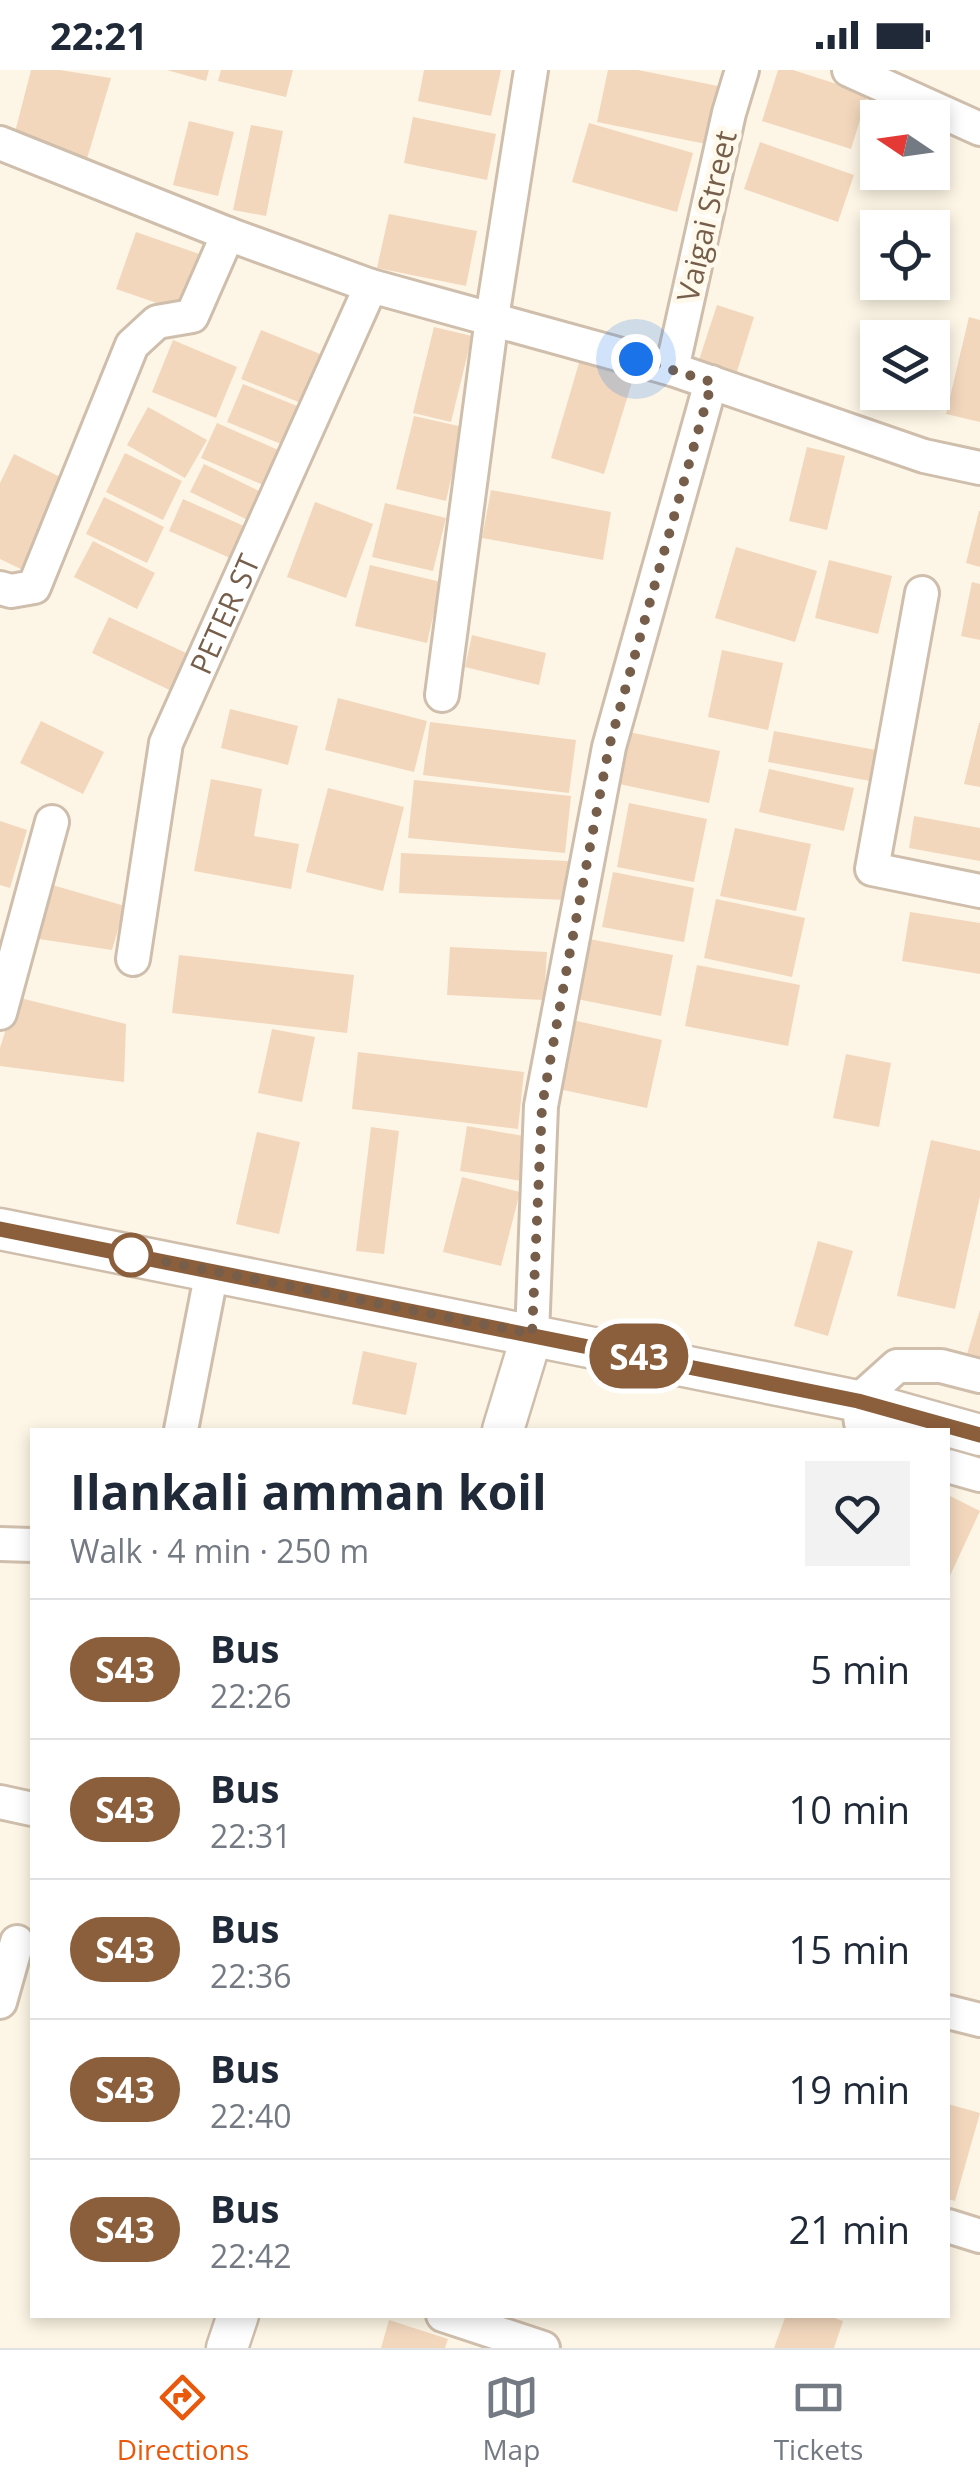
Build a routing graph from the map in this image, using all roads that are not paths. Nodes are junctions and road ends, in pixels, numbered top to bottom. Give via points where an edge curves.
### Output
1 (531, 70) edge
2 (742, 70) edge
3 (849, 70) edge
4 (980, 129) edge
5 (0, 142) edge
6 (228, 234) junction
7 (370, 286) junction
8 (492, 318) junction
9 (672, 369) junction
10 (712, 382) junction
11 (980, 468) edge
12 (0, 588) edge
13 (922, 593) dead end
14 (442, 695) dead end
15 (52, 822) dead end
16 (980, 892) edge
17 (134, 959) dead end
18 (0, 1013) edge
19 (0, 1229) edge
20 (212, 1271) junction
21 (532, 1334) junction
22 (980, 1376) edge
23 (863, 1415) edge
24 (180, 1428) edge
25 (504, 1428) edge
26 (939, 1428) edge
27 (950, 1430) edge
28 (980, 1435) edge
29 (950, 1467) edge
30 (980, 1475) edge
31 (0, 1544) edge
32 (30, 1545) edge
33 (0, 1802) edge
34 (30, 1810) edge
35 (17, 1942) edge
36 (0, 2002) edge
37 (950, 2012) edge
38 (980, 2020) edge
39 (950, 2227) edge
40 (980, 2236) edge
41 (237, 2318) edge
42 (452, 2318) edge
43 (227, 2348) edge
44 (543, 2348) edge

1 - 8 street
2 - 9 street, Vaigai Street
3 - 4 street
5 - 6 street
6 - 7 street
6 - 12 street via 192,316 157,322 132,345 34,587
7 - 8 street
7 - 17 street, PETER ST via 166,742
8 - 9 street
8 - 14 street
9 - 10 street
10 - 11 street via 924,456
10 - 21 street via 609,747 542,1106
13 - 16 street via 872,869
15 - 18 street
19 - 20 street
20 - 21 street
20 - 24 street
21 - 23 street
21 - 25 street
22 - 23 street via 941,1366 897,1366
23 - 26 street
27 - 28 street
29 - 30 street
31 - 32 street
33 - 34 street
35 - 36 street
37 - 38 street
39 - 40 street
41 - 43 street
42 - 44 street

